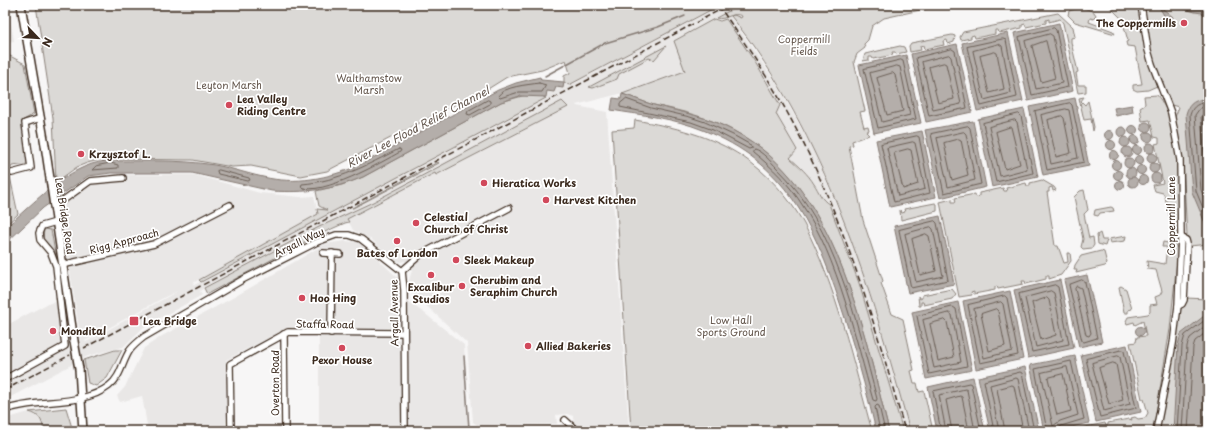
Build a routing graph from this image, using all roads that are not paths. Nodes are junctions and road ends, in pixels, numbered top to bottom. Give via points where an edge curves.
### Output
1 (21, 5) edge
2 (1141, 5) edge
3 (41, 118) junction
4 (12, 173) dead end
5 (122, 178) dead end
6 (53, 203) junction
7 (230, 205) dead end
8 (509, 208) dead end
9 (56, 222) junction
10 (323, 253) dead end
11 (332, 253) junction
12 (340, 254) dead end
13 (62, 265) junction
14 (402, 271) junction
15 (331, 333) junction
16 (284, 334) junction
17 (404, 334) junction
18 (5, 379) edge
19 (80, 398) junction
20 (5, 410) edge
21 (565, 420) dead end
22 (83, 431) edge
23 (231, 431) edge
24 (285, 431) edge
25 (405, 431) edge
26 (578, 431) edge
27 (1156, 431) edge

1 - 3 main road, Lea Bridge Road
2 - 27 street, Coppermill Lane via 1148,50 1171,113 1180,160 1181,237 1186,240 1187,252 1184,300 1178,306
3 - 4 street via 25,123 31,168
3 - 6 main road, Lea Bridge Road
5 - 6 street via 90,181 65,199
6 - 9 main road, Lea Bridge Road
7 - 13 street, Rigg Approach via 154,244
8 - 14 street, Argall Avenue via 420,255
9 - 13 main road, Lea Bridge Road
9 - 18 street via 42,226 39,235 56,266 65,346
10 - 11 street
11 - 12 street
11 - 15 street
13 - 19 main road, Lea Bridge Road, bridge via 79,369
14 - 17 street, Argall Avenue
14 - 19 street, Argall Way via 361,239 341,235 317,242 144,337 130,350 113,383 99,392
15 - 16 street, Staffa Road
15 - 17 street, Staffa Road
16 - 23 street, Staffa Road via 230,364
16 - 24 street, Overton Road
17 - 25 street, Argall Avenue
19 - 20 street, Argall Way via 27,404
19 - 22 main road, Lea Bridge Road
21 - 26 street

